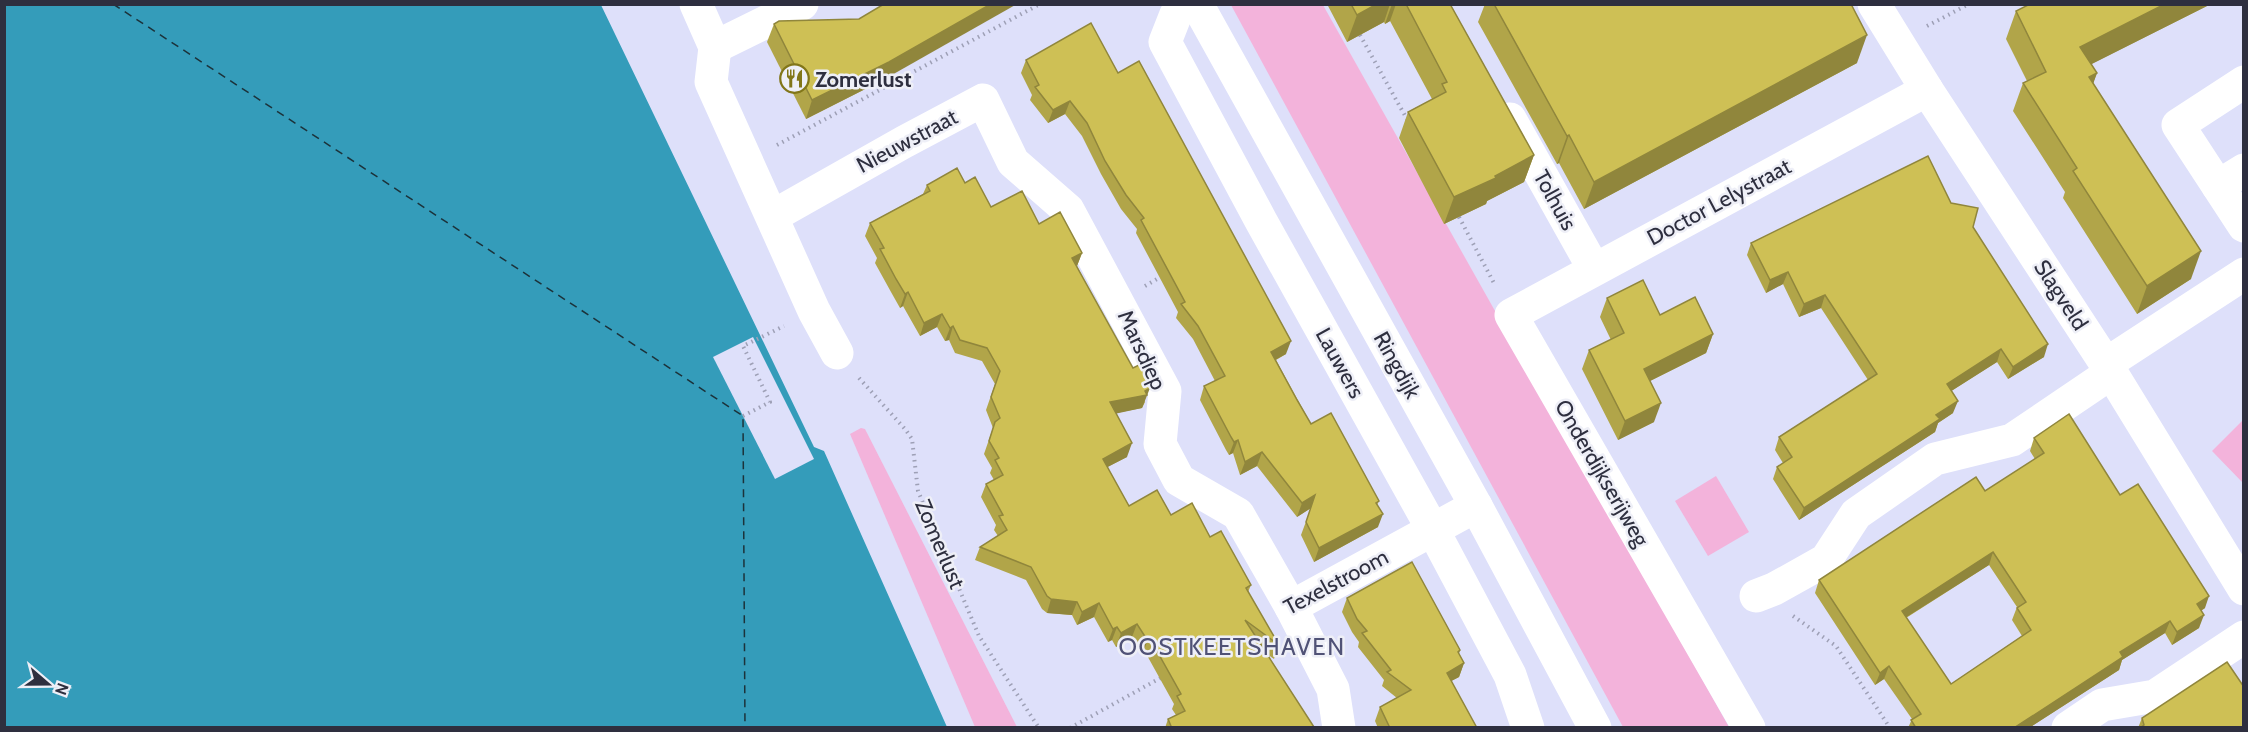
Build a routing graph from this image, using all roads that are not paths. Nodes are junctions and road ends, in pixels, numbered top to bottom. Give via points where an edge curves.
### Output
1 (696, 4) edge
2 (802, 4) edge
3 (1189, 4) edge
4 (1197, 4) edge
5 (1874, 4) edge
6 (715, 47) junction
7 (2244, 82) edge
8 (1927, 90) junction
9 (1498, 97) edge
10 (1014, 162) joint
11 (2231, 178) edge
12 (773, 216) junction
13 (2244, 226) edge
14 (1594, 269) junction
15 (2244, 274) edge
16 (1511, 315) joint
17 (837, 353) road end
18 (2108, 368) junction
19 (1476, 506) junction
20 (1433, 530) junction
21 (2244, 589) edge
22 (1756, 596) road end
23 (1291, 607) junction
24 (2244, 637) edge
25 (1339, 728) edge
26 (1528, 728) edge
27 (1595, 728) edge
28 (1749, 728) edge
29 (2068, 728) edge

1 - 6 street
2 - 6 street
3 - 20 street, Lauwers via 1176,14 1165,42
4 - 19 street, Ringdijk
5 - 8 street, Slagveld
6 - 12 street via 711,82
7 - 11 street via 2178,125
8 - 14 street, Doctor Lelystraat
8 - 18 street, Slagveld
9 - 14 street, Tolhuis
10 - 12 street, Nieuwstraat via 982,100
10 - 23 street, Marsdiep via 1068,210 1119,301 1165,391 1160,444 1179,480 1238,514
11 - 13 street
12 - 17 street via 814,311
14 - 16 street, Doctor Lelystraat
15 - 18 street
16 - 28 street, Onderdijkserijweg
18 - 21 street, Slagveld
18 - 22 street via 2012,440 1935,459 1856,514 1826,560
19 - 20 street, Texelstroom
19 - 27 street, Ringdijk
20 - 23 street, Texelstroom
20 - 26 street, Lauwers via 1510,675
23 - 25 street, Marsdiep via 1333,688
24 - 29 street via 2155,696 2102,705

